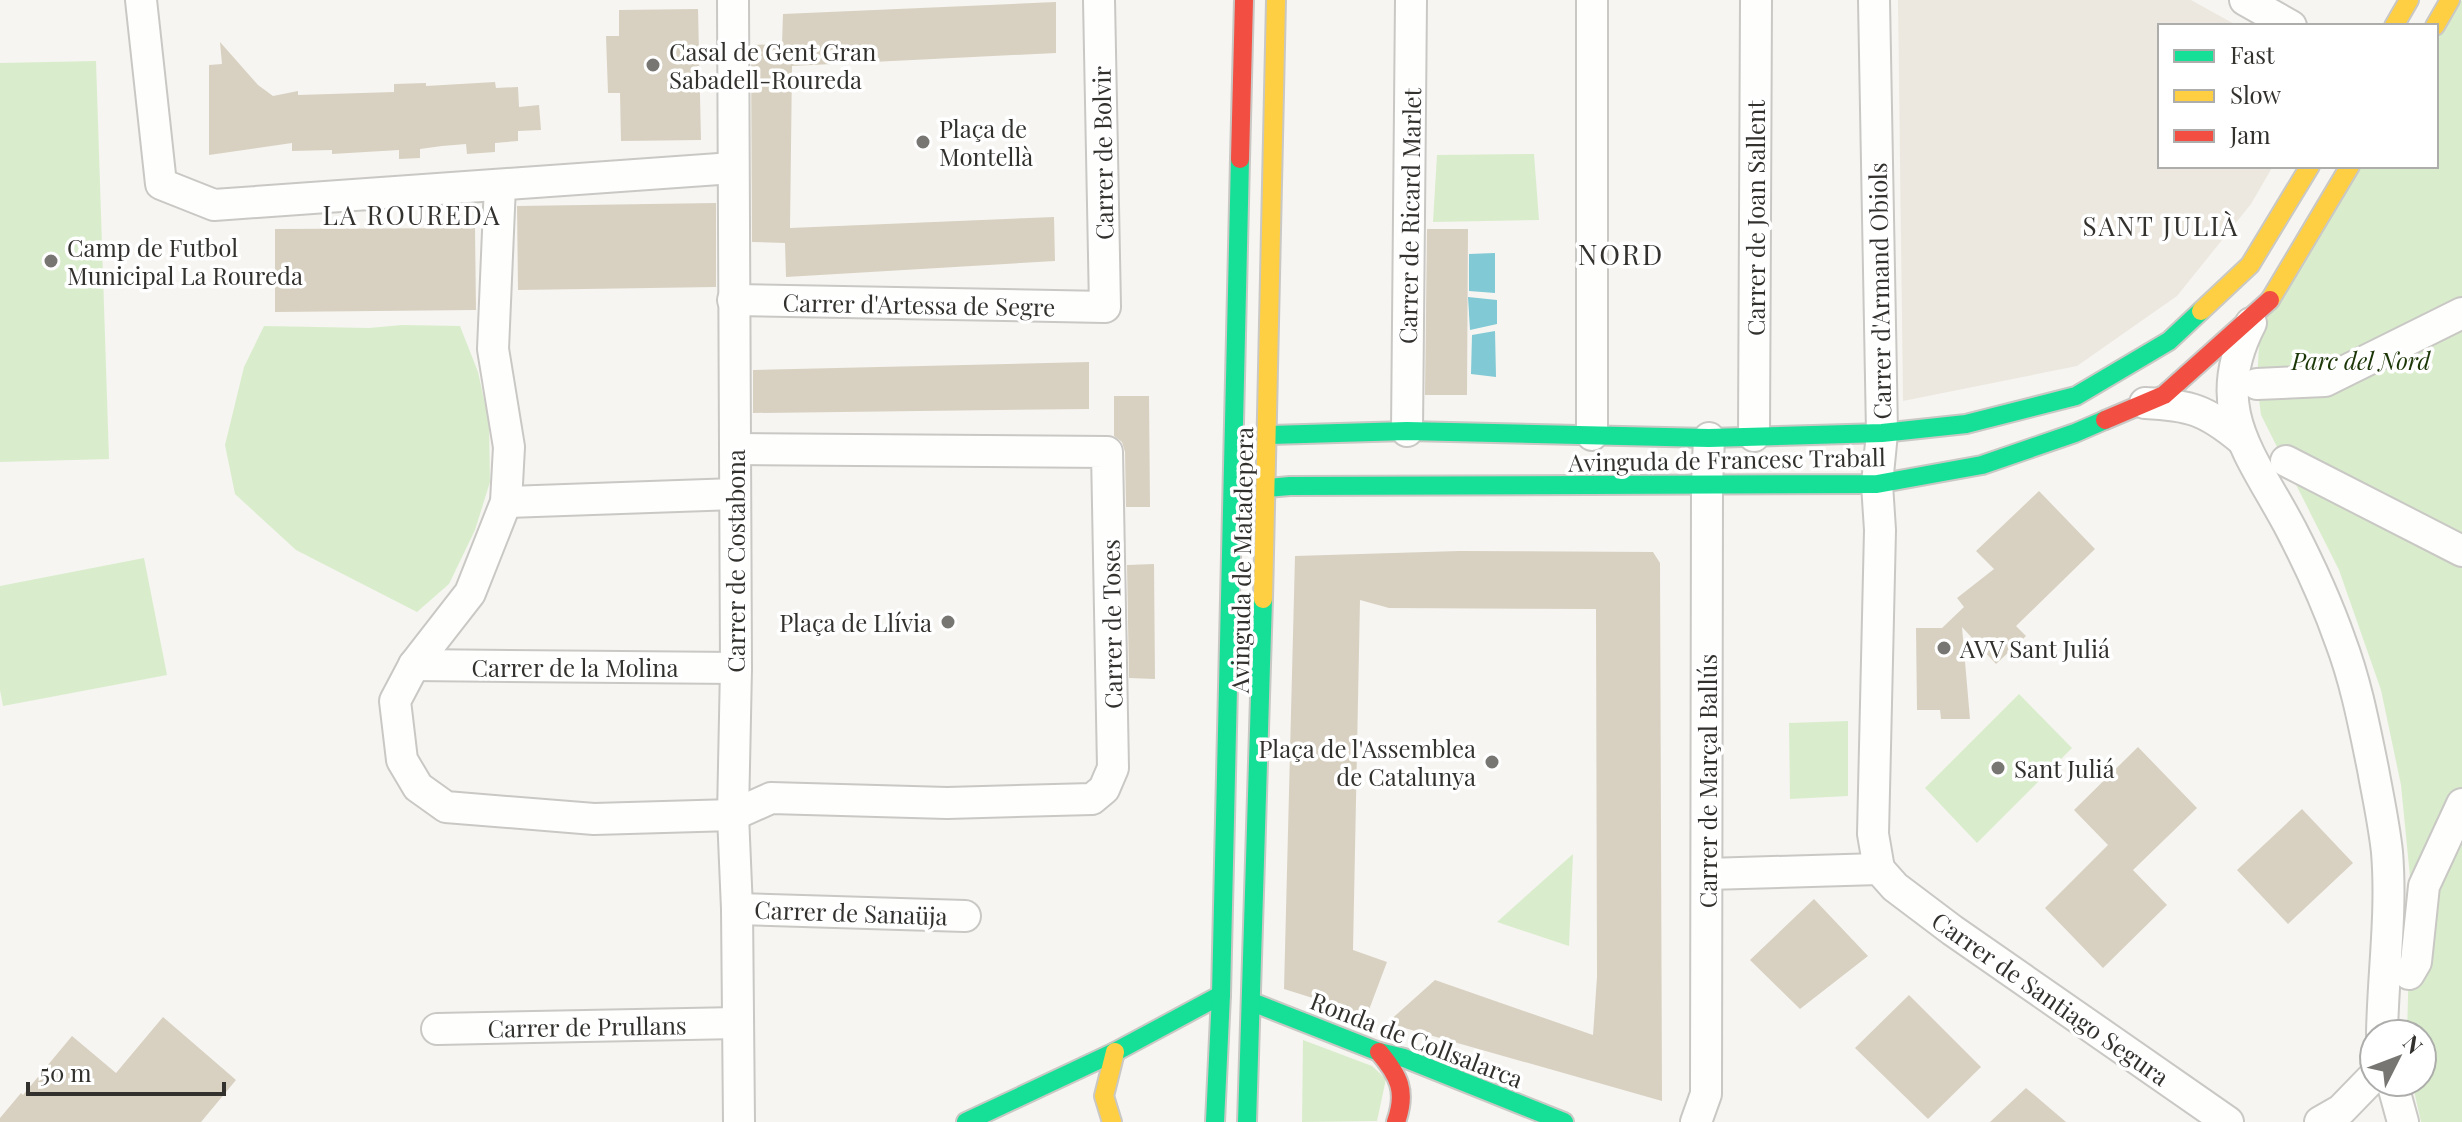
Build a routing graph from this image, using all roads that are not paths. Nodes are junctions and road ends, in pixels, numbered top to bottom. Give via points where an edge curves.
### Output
1 (141, 0) edge
2 (733, 0) edge
3 (1099, 0) edge
4 (1244, 0) edge
5 (1276, 0) edge
6 (1411, 0) edge
7 (1592, 0) edge
8 (1756, 0) edge
9 (1874, 0) edge
10 (2245, 0) edge
11 (2409, 0) edge
12 (2450, 0) edge
13 (2287, 24) edge
14 (2395, 24) edge
15 (2436, 24) edge
16 (733, 168) junction
17 (2309, 168) edge
18 (2349, 168) edge
19 (500, 185) junction
20 (733, 300) junction
21 (1105, 307) joint
22 (2258, 310) junction
23 (2462, 313) edge
24 (2257, 384) dead end
25 (2145, 403) junction
26 (1407, 431) junction
27 (1882, 433) junction
28 (1268, 435) junction
29 (1592, 435) junction
30 (1754, 436) junction
31 (1709, 438) junction
32 (2241, 439) junction
33 (735, 449) junction
34 (2286, 461) dead end
35 (1877, 484) junction
36 (1707, 486) junction
37 (1267, 488) junction
38 (735, 494) junction
39 (506, 502) junction
40 (2462, 551) edge
41 (414, 665) junction
42 (736, 668) junction
43 (2462, 804) edge
44 (733, 815) junction
45 (1879, 869) junction
46 (1707, 874) junction
47 (737, 909) junction
48 (965, 916) dead end
49 (2409, 974) dead end
50 (1221, 995) junction
51 (1252, 1002) junction
52 (2383, 1018) edge
53 (738, 1023) junction
54 (437, 1029) dead end
55 (1115, 1052) junction
56 (1379, 1052) junction
57 (2358, 1092) edge
58 (2396, 1098) edge
59 (739, 1122) edge
60 (966, 1122) edge
61 (1112, 1122) edge
62 (1215, 1122) edge
63 (1247, 1122) edge
64 (1396, 1122) edge
65 (1564, 1122) edge
66 (1696, 1122) edge
67 (2228, 1122) edge
68 (2320, 1122) edge
69 (2403, 1122) edge

1 - 19 street via 161,184 214,205
2 - 16 street, Carrer de Costabona
3 - 21 street, Carrer de Bolvir
4 - 50 street, Avinguda de Matadepera
5 - 28 street, Avinguda de Matadepera
6 - 26 street, Carrer de Ricard Marlet
7 - 29 street
8 - 30 street, Carrer de Joan Sallent
9 - 27 street, Carrer d'Armand Obiols
10 - 13 street
11 - 14 street
12 - 15 street
16 - 19 street
16 - 20 street, Carrer de Costabona
17 - 27 street, Avinguda de Francesc Traball via 2250,265 2169,341 2076,396 1966,424
18 - 22 street, Avinguda de Francesc Traball via 2270,300
19 - 39 street via 493,349 509,447
20 - 21 street, Carrer d'Artessa de Segre
20 - 33 street, Carrer de Costabona
22 - 25 street, Avinguda de Francesc Traball via 2164,395
22 - 32 street via 2233,372 2234,415
23 - 24 street via 2325,381
25 - 32 street via 2201,411
25 - 35 street, Avinguda de Francesc Traball via 1982,465
26 - 28 street, Avinguda de Francesc Traball
26 - 29 street, Avinguda de Francesc Traball
27 - 30 street, Avinguda de Francesc Traball
27 - 35 street, Carrer d'Armand Obiols
28 - 37 street, Avinguda de Matadepera
29 - 31 street, Avinguda de Francesc Traball
30 - 31 street, Avinguda de Francesc Traball
31 - 36 street, Carrer de Marçal Ballús
32 - 52 street via 2292,532 2340,639 2361,711 2387,854
33 - 38 street, Carrer de Costabona
33 - 44 street, Carrer de Toses via 1107,452 1113,768 1104,789 1092,799 947,803 771,798
34 - 40 street
35 - 36 street, Avinguda de Francesc Traball
35 - 45 street, Carrer d'Armand Obiols via 1873,834
36 - 37 street, Avinguda de Francesc Traball
36 - 46 street, Carrer de Marçal Ballús
37 - 51 street, Avinguda de Matadepera
38 - 39 street
38 - 42 street, Carrer de Costabona
39 - 41 street via 470,593
41 - 42 street, Carrer de la Molina
41 - 44 street via 395,701 402,760 418,787 446,807 594,819
42 - 44 street, Carrer de Costabona
43 - 49 street via 2424,886 2416,962
44 - 47 street, Carrer de Costabona
45 - 46 street
45 - 67 street, Carrer de Santiago Segura via 1952,930
46 - 66 street, Carrer de Marçal Ballús via 1706,1094
47 - 48 street, Carrer de Sanaüja
47 - 53 street, Carrer de Costabona
50 - 51 street
50 - 55 street
50 - 62 street, Avinguda de Matadepera
51 - 56 street, Ronda de Collsalarca
51 - 63 street, Avinguda de Matadepera
53 - 54 street, Carrer de Prullans
53 - 59 street, Carrer de Costabona
55 - 60 street
55 - 61 street via 1104,1096
56 - 64 street via 1396,1072 1402,1092
56 - 65 street, Ronda de Collsalarca
57 - 68 street
58 - 69 street

